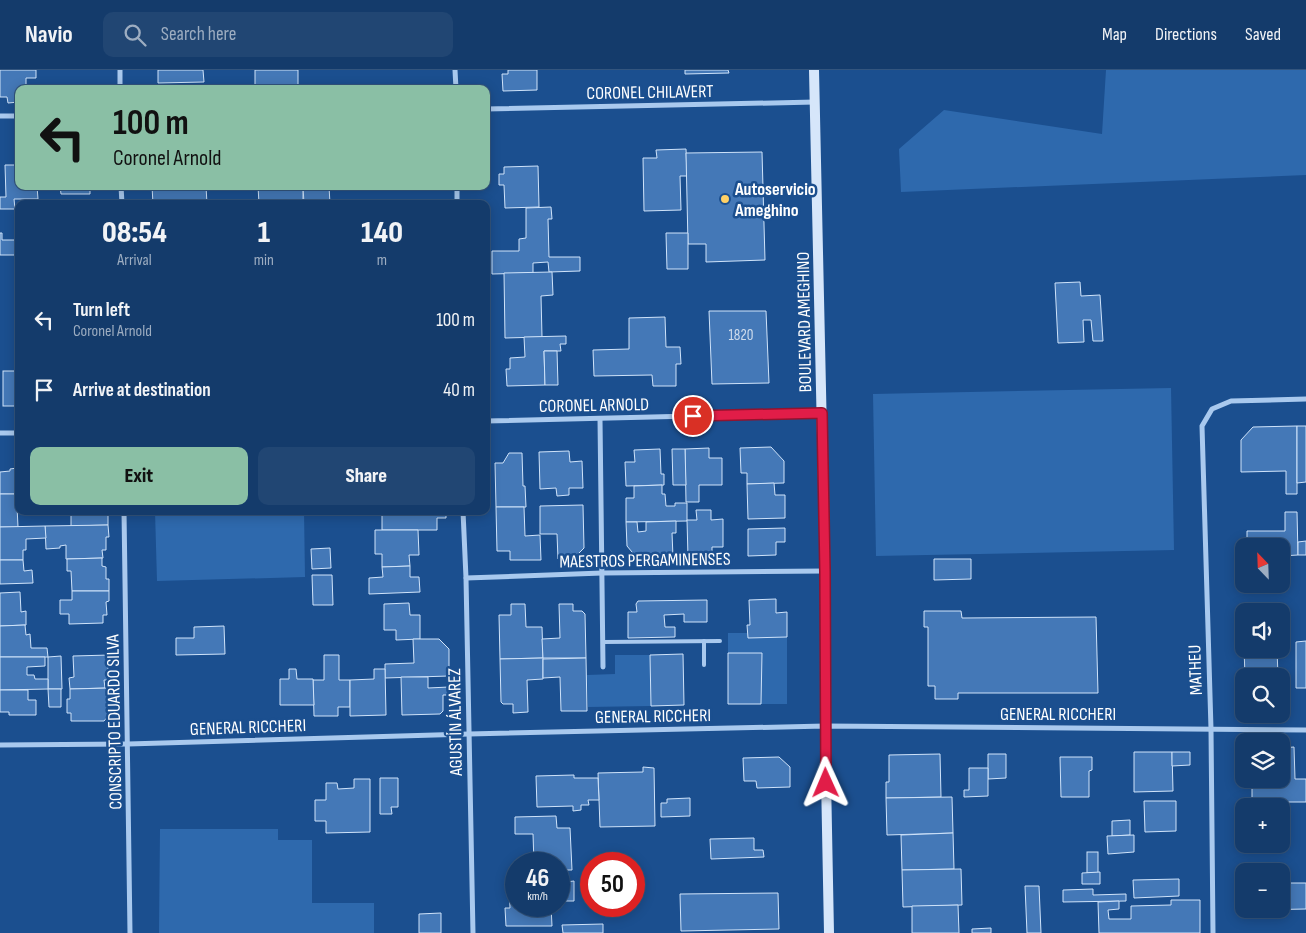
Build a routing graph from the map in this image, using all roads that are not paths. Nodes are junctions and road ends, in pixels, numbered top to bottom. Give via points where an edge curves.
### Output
1 (120, 70) edge
2 (456, 70) edge
3 (814, 70) edge
4 (120, 85) edge
5 (456, 85) edge
6 (815, 102) junction
7 (490, 109) edge
8 (0, 116) edge
9 (15, 116) edge
10 (1306, 399) edge
11 (822, 413) junction
12 (600, 418) junction
13 (490, 421) edge
14 (0, 433) edge
15 (15, 433) edge
16 (124, 515) edge
17 (463, 515) edge
18 (825, 571) junction
19 (602, 574) junction
20 (466, 578) junction
21 (704, 640) junction
22 (720, 641) dead end
23 (603, 642) junction
24 (704, 665) dead end
25 (603, 667) dead end
26 (825, 726) junction
27 (1211, 729) junction
28 (1306, 730) edge
29 (469, 734) junction
30 (128, 744) junction
31 (0, 745) edge
32 (130, 933) edge
33 (473, 933) edge
34 (829, 933) edge
35 (1214, 933) edge

1 - 4 street
2 - 5 street
3 - 6 main road, BOULEVARD AMEGHINO
6 - 7 street, CORONEL CHILAVERT
6 - 11 main road, BOULEVARD AMEGHINO
8 - 9 street
10 - 27 street, MATHEU via 1231,401 1212,409 1202,426
11 - 12 street, CORONEL ARNOLD
11 - 18 main road, BOULEVARD AMEGHINO
12 - 13 street, CORONEL ARNOLD
12 - 19 street
14 - 15 street
16 - 30 street, CONSCRIPTO EDUARDO SILVA
17 - 20 street, AGUSTÍN ÁLVAREZ
18 - 19 street, MAESTROS PERGAMINENSES
18 - 26 main road, BOULEVARD AMEGHINO
19 - 20 street, MAESTROS PERGAMINENSES
19 - 23 street
20 - 29 street, AGUSTÍN ÁLVAREZ
21 - 22 lane
21 - 23 lane
21 - 24 lane
23 - 25 street
26 - 27 street, GENERAL RICCHERI
26 - 29 street, GENERAL RICCHERI
26 - 34 main road, BOULEVARD AMEGHINO
27 - 28 street, GENERAL RICCHERI
27 - 35 street, MATHEU
29 - 30 street, GENERAL RICCHERI
29 - 33 street, AGUSTÍN ÁLVAREZ
30 - 31 street, GENERAL RICCHERI
30 - 32 street, CONSCRIPTO EDUARDO SILVA

